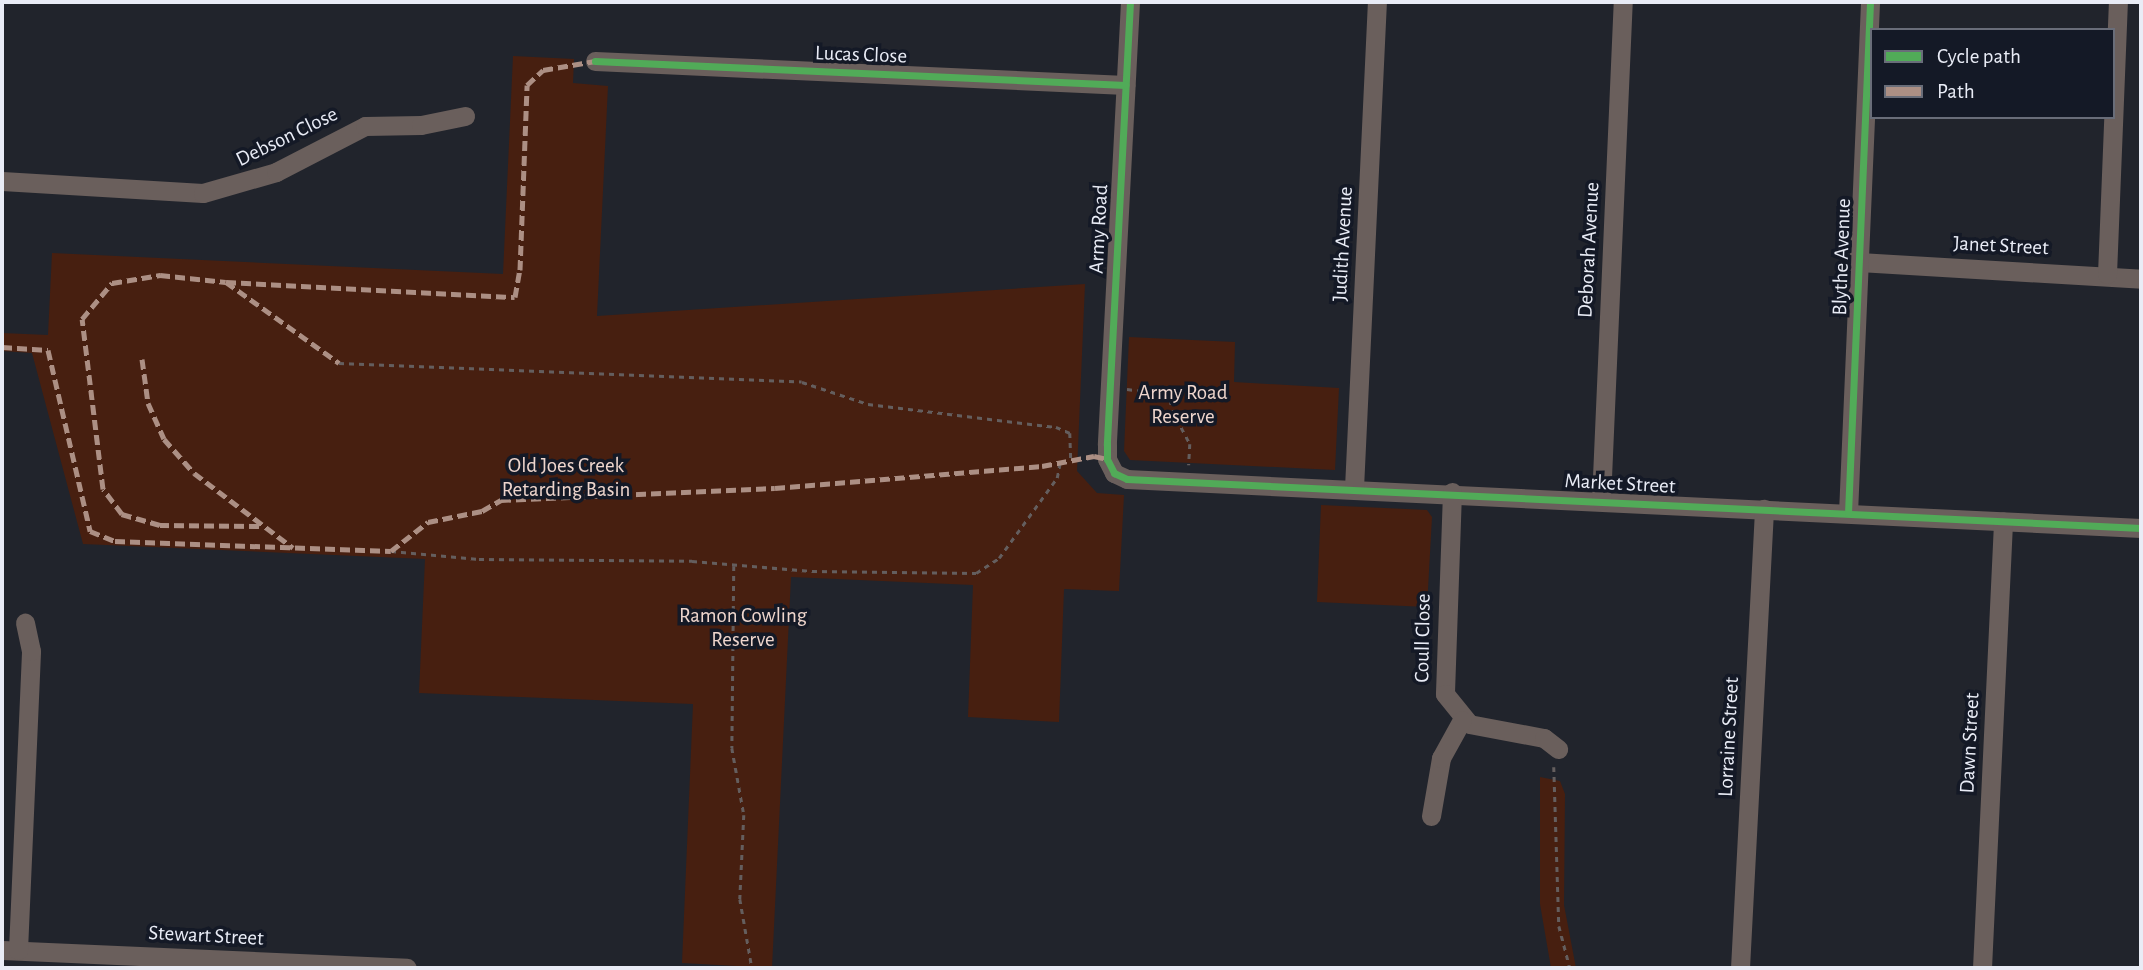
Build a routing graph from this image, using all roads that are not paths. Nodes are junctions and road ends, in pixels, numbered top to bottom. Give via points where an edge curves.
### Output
1 (1130, 2) edge
2 (1377, 2) edge
3 (1623, 2) edge
4 (1870, 2) edge
5 (2118, 2) edge
6 (595, 61) dead end
7 (2115, 76) edge
8 (1125, 85) junction
9 (465, 116) dead end
10 (2113, 119) edge
11 (2, 181) edge
12 (1859, 262) junction
13 (2107, 274) junction
14 (2141, 279) edge
15 (1107, 460) joint
16 (1354, 488) junction
17 (1452, 492) junction
18 (1601, 500) junction
19 (1764, 509) junction
20 (1848, 513) junction
21 (2003, 521) junction
22 (2141, 528) edge
23 (25, 624) dead end
24 (1462, 720) junction
25 (1558, 749) dead end
26 (1431, 816) dead end
27 (10, 950) edge
28 (407, 968) edge
29 (1740, 968) edge
30 (1982, 968) edge

1 - 8 street, Army Road
2 - 16 street, Judith Avenue
3 - 18 street, Deborah Avenue
4 - 12 street, Blythe Avenue
5 - 7 street
6 - 8 street, Lucas Close
8 - 15 street, Army Road
9 - 11 street, Debson Close via 421,125 365,126 276,172 203,193
10 - 13 street
12 - 13 street, Janet Street
12 - 20 street, Blythe Avenue
13 - 14 street, Janet Street
15 - 16 street, Market Street via 1114,473 1127,479
16 - 17 street, Market Street
17 - 18 street, Market Street
17 - 24 street, Coull Close via 1443,678 1445,694
18 - 19 street, Market Street
19 - 20 street, Market Street
19 - 29 street, Lorraine Street
20 - 21 street, Market Street
21 - 22 street, Market Street
21 - 30 street, Dawn Street
23 - 27 street via 31,651
24 - 25 street via 1497,732 1544,738
24 - 26 street via 1441,758
27 - 28 street, Stewart Street

